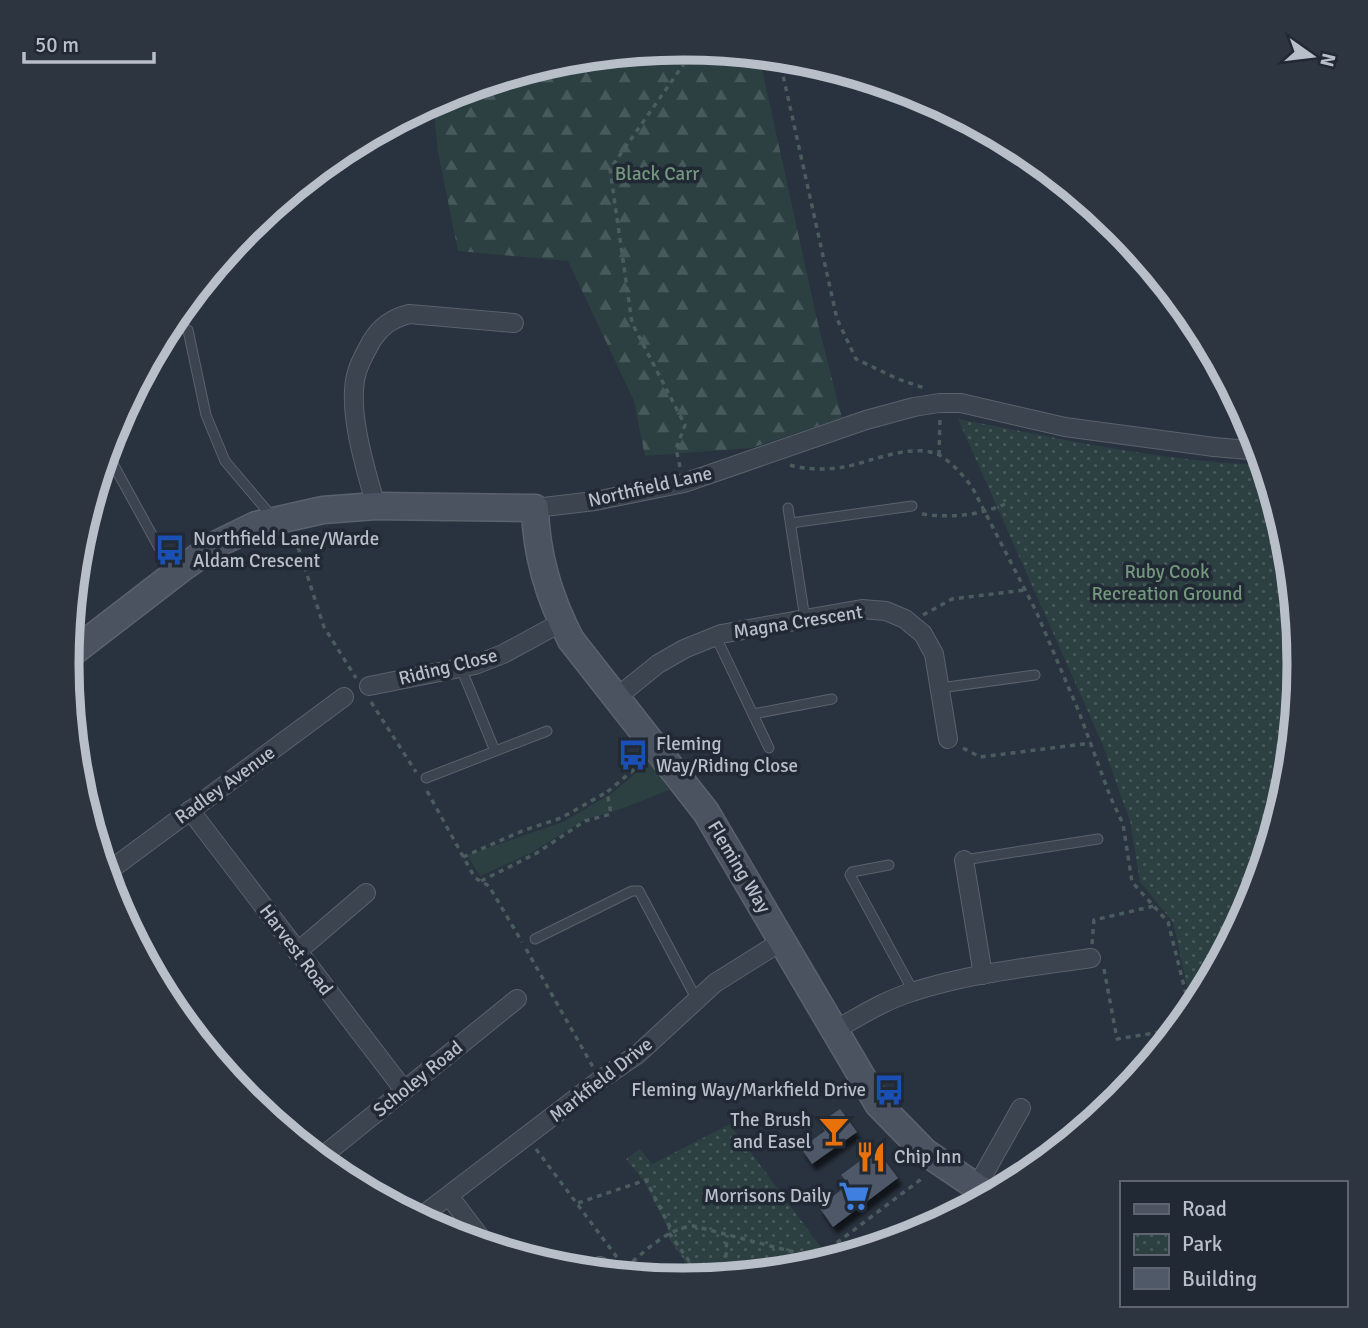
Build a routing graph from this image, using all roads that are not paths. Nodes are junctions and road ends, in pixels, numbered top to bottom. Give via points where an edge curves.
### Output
1 (514, 323) dead end
2 (188, 330) dead end
3 (1248, 449) edge
4 (114, 465) edge
5 (376, 506) junction
6 (912, 506) road end
7 (535, 508) junction
8 (788, 508) dead end
9 (281, 518) junction
10 (791, 523) junction
11 (173, 574) junction
12 (806, 619) junction
13 (562, 622) junction
14 (716, 637) junction
15 (80, 647) edge
16 (461, 668) junction
17 (1035, 674) dead end
18 (365, 688) road end
19 (940, 688) junction
20 (344, 697) dead end
21 (617, 697) junction
22 (832, 699) dead end
23 (753, 714) junction
24 (547, 732) dead end
25 (948, 739) road end
26 (769, 748) dead end
27 (495, 751) junction
28 (423, 780) road end
29 (190, 810) junction
30 (1098, 839) dead end
31 (964, 860) joint
32 (889, 865) dead end
33 (115, 866) edge
34 (366, 893) dead end
35 (535, 939) dead end
36 (782, 941) junction
37 (297, 952) junction
38 (1091, 958) road end
39 (983, 975) junction
40 (913, 991) junction
41 (517, 999) dead end
42 (697, 1000) junction
43 (835, 1030) junction
44 (404, 1090) junction
45 (1021, 1108) dead end
46 (327, 1152) edge
47 (986, 1188) edge
48 (981, 1190) edge
49 (449, 1196) junction
50 (428, 1211) edge
51 (475, 1230) edge

1 - 5 street via 409,314 393,318 379,330 356,374 355,391 362,455
2 - 9 lane via 206,415 225,461
3 - 7 street, Northfield Lane via 1065,427 961,403 939,403 866,420 684,483
4 - 11 lane
5 - 7 street, Northfield Lane
5 - 9 street, Northfield Lane
6 - 10 lane
7 - 13 street, Fleming Way via 541,566
8 - 10 lane
9 - 11 street, Northfield Lane via 215,545
10 - 12 lane
11 - 15 street, Northfield Lane
12 - 14 street, Magna Crescent
12 - 19 street, Magna Crescent via 862,609 886,611 909,622 923,634 934,654
13 - 16 street, Riding Close via 503,654
13 - 21 street, Fleming Way
14 - 21 street, Magna Crescent via 659,663
14 - 23 lane
16 - 18 street, Riding Close
16 - 27 lane
17 - 19 lane
19 - 25 street
20 - 29 street, Radley Avenue
21 - 36 street, Fleming Way via 721,835
22 - 23 lane
23 - 26 lane
24 - 27 lane
27 - 28 lane
29 - 33 street, Radley Avenue
29 - 37 street, Harvest Road
30 - 31 lane
31 - 39 street
32 - 40 lane via 850,875
34 - 37 street
35 - 42 lane via 639,891
36 - 42 street, Markfield Drive via 725,976
36 - 43 street, Fleming Way
37 - 44 street, Harvest Road
38 - 39 street
39 - 40 street
40 - 43 street
41 - 44 street, Scholey Road
42 - 49 street, Markfield Drive via 638,1054
43 - 48 street, Fleming Way via 878,1104 902,1131 940,1164
44 - 46 street, Scholey Road
45 - 47 street
49 - 50 street, Markfield Drive
49 - 51 street

